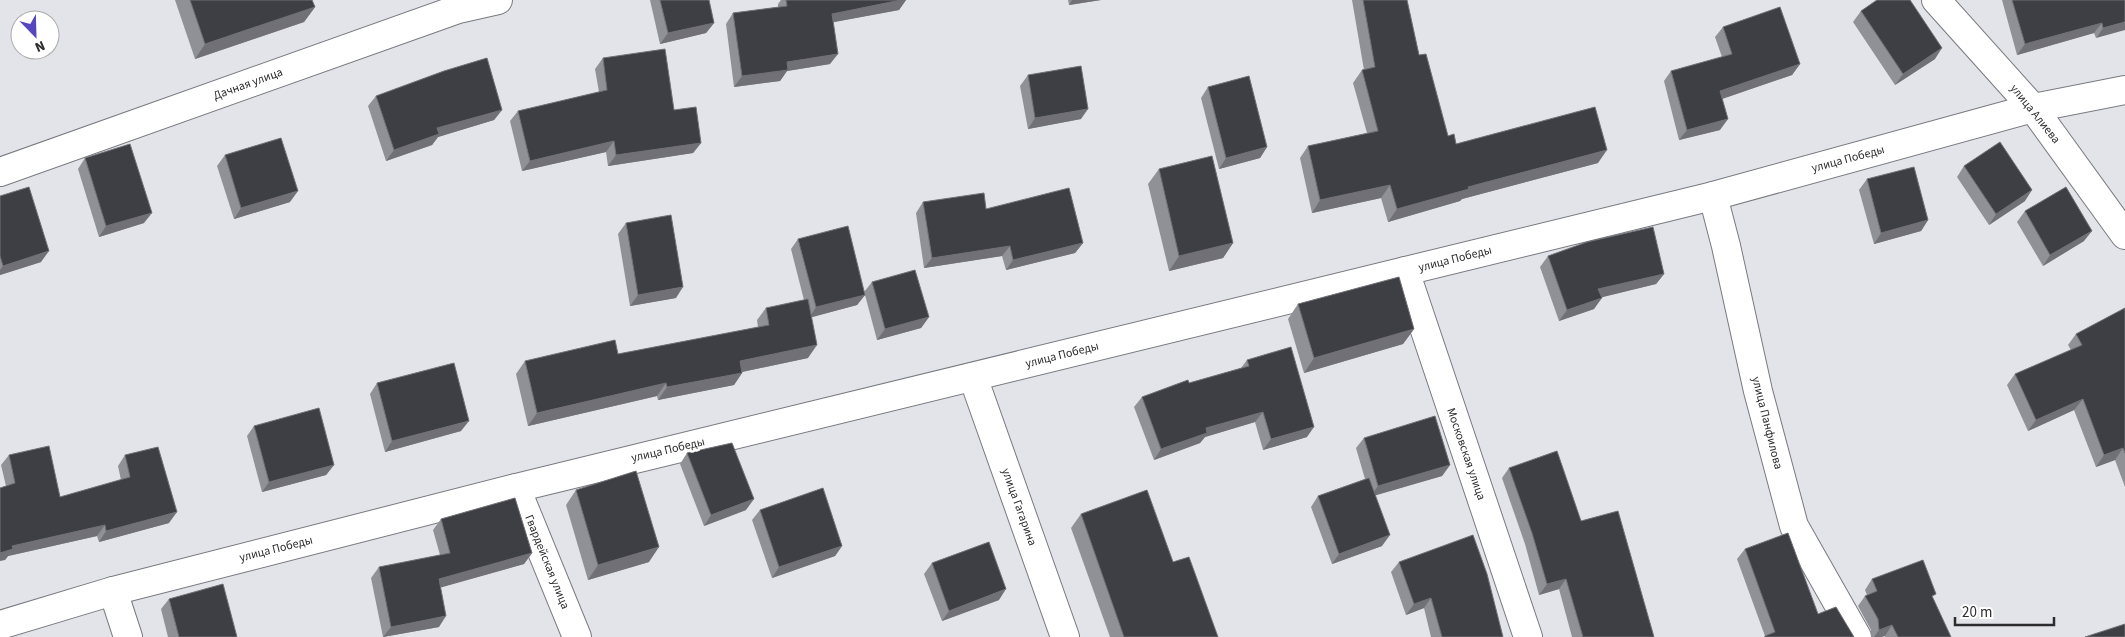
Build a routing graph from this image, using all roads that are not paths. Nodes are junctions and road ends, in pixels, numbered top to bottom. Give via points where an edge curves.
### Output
1 (498, 0) edge
2 (1936, 0) edge
3 (2125, 90) edge
4 (2033, 108) junction
5 (0, 172) edge
6 (1713, 196) junction
7 (2125, 235) edge
8 (1405, 271) junction
9 (973, 377) junction
10 (516, 488) junction
11 (113, 591) junction
12 (0, 625) edge
13 (128, 637) edge
14 (577, 637) edge
15 (1065, 637) edge
16 (1528, 637) edge
17 (1857, 637) edge

1 - 5 street, Дачная улица via 458,9
2 - 4 street, улица Алиева
3 - 4 street, улица Победы
4 - 6 street, улица Победы
4 - 7 street, улица Алиева
6 - 8 street, улица Победы
6 - 17 street, улица Панфилова via 1758,391 1794,526
8 - 9 street, улица Победы
8 - 16 street, Московская улица
9 - 10 street, улица Победы
9 - 15 street, улица Гагарина
10 - 11 street, улица Победы
10 - 14 street, Гвардейская улица
11 - 12 street, улица Победы
11 - 13 street

